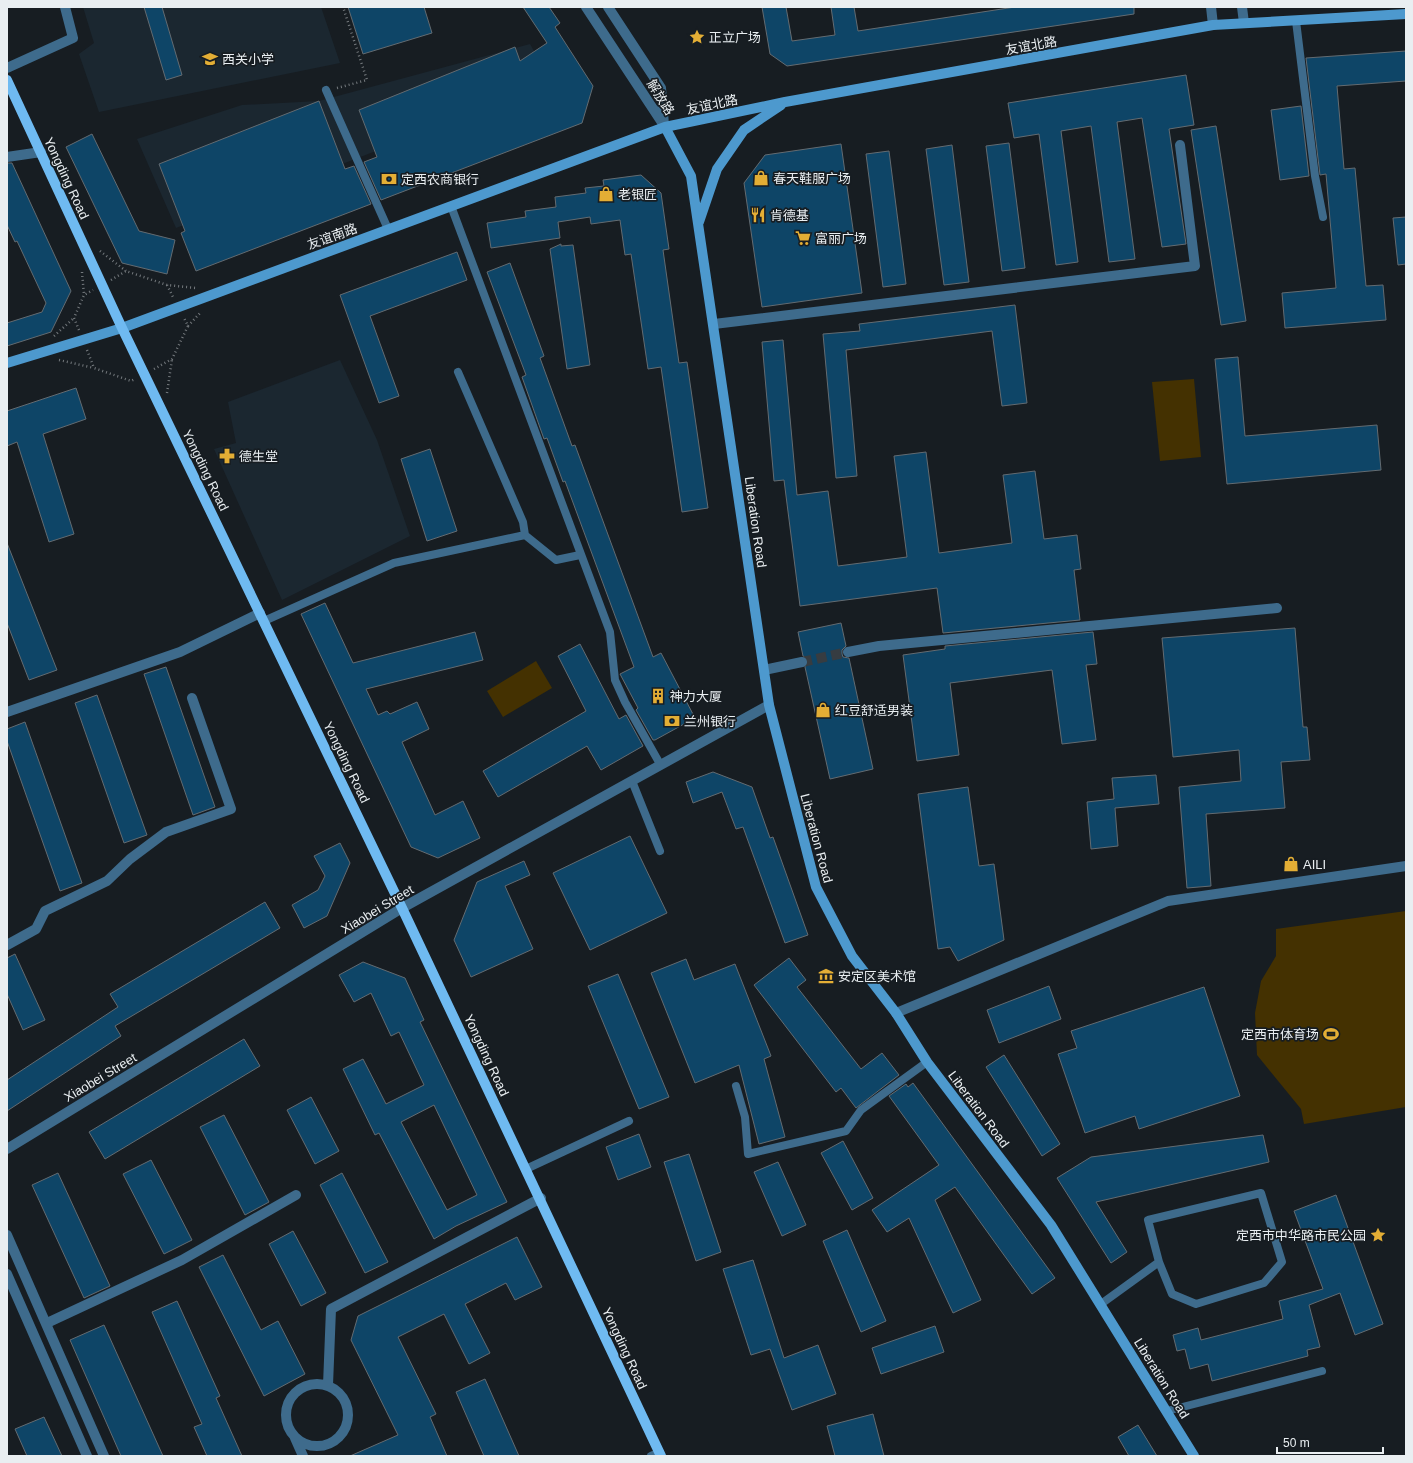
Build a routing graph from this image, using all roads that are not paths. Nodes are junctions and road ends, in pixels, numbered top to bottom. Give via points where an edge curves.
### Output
1 (65, 7) edge
2 (608, 7) edge
3 (1211, 7) edge
4 (1242, 7) edge
5 (588, 8) edge
6 (1406, 14) edge
7 (1296, 21) junction
8 (1244, 23) junction
9 (1213, 25) junction
10 (7, 68) edge
11 (7, 80) edge
12 (326, 90) road end
13 (785, 102) junction
14 (664, 127) junction
15 (1180, 146) dead end
16 (41, 152) junction
17 (7, 157) edge
18 (451, 206) junction
19 (1322, 216) dead end
20 (698, 224) junction
21 (388, 229) junction
22 (714, 324) junction
23 (122, 328) junction
24 (7, 363) edge
25 (458, 372) dead end
26 (525, 535) junction
27 (580, 555) junction
28 (1277, 608) dead end
29 (262, 617) junction
30 (848, 652) tunnel mouth
31 (802, 662) tunnel mouth
32 (764, 670) junction
33 (192, 698) dead end
34 (769, 704) junction
35 (7, 712) edge
36 (660, 764) junction
37 (632, 781) junction
38 (660, 851) dead end
39 (1406, 866) edge
40 (402, 908) junction
41 (7, 945) edge
42 (896, 1013) junction
43 (927, 1062) junction
44 (736, 1086) dead end
45 (629, 1121) dead end
46 (7, 1149) edge
47 (526, 1168) junction
48 (296, 1195) dead end
49 (540, 1198) junction
50 (7, 1235) edge
51 (1159, 1262) junction
52 (7, 1274) edge
53 (1100, 1304) junction
54 (47, 1323) junction
55 (1322, 1371) dead end
56 (328, 1385) junction
57 (1167, 1411) junction
58 (295, 1438) junction
59 (657, 1455) edge
60 (87, 1456) edge
61 (104, 1456) edge
62 (303, 1456) edge
63 (1194, 1456) edge

1 - 10 street via 73,38
2 - 14 street, 解放路 via 661,88
3 - 9 street
4 - 8 street
5 - 14 street, 解放路
6 - 7 main road, 友谊北路
7 - 8 main road, 友谊北路
7 - 19 lane
8 - 9 main road, 友谊北路
9 - 13 main road, 友谊北路
11 - 16 main road, Yongding Road
12 - 21 lane
13 - 14 main road, 友谊北路
13 - 20 main road via 744,130 717,169
14 - 18 main road, 友谊南路
14 - 20 main road, Liberation Road via 691,176
15 - 22 street via 1195,266
16 - 17 street
16 - 23 main road, Yongding Road
18 - 21 main road, 友谊南路
18 - 27 lane
20 - 22 main road, Liberation Road
21 - 23 main road, 友谊南路
22 - 32 main road, Liberation Road
23 - 24 main road, 友谊南路
23 - 29 main road, Yongding Road
25 - 26 lane via 523,522
26 - 27 lane via 556,560
26 - 29 lane via 394,564
27 - 36 lane via 610,632 615,680
28 - 30 street via 879,646
29 - 35 street via 180,652
29 - 40 main road, Yongding Road
31 - 32 street
32 - 34 main road, Liberation Road
33 - 41 street via 231,809 166,832 130,859 108,880 45,911 36,930
34 - 36 street, Xiaobei Street
34 - 42 main road, Liberation Road via 816,887 852,956
36 - 37 street, Xiaobei Street
37 - 38 lane
37 - 40 street, Xiaobei Street
39 - 42 street via 1168,901
40 - 46 street, Xiaobei Street
40 - 47 main road, Yongding Road
42 - 43 main road, Liberation Road
43 - 44 lane via 861,1110 846,1131 748,1154 745,1117
43 - 53 main road, Liberation Road via 1051,1225
45 - 47 lane
47 - 49 main road, Yongding Road
48 - 54 street via 182,1260
49 - 56 street via 331,1309
49 - 59 main road, Yongding Road
50 - 54 street
51 - 51 lane via 1148,1220 1261,1193 1282,1262 1264,1283 1196,1304 1172,1294
51 - 53 lane
52 - 60 street
53 - 57 main road, Liberation Road
54 - 61 street
55 - 57 lane
56 - 58 street via 316,1383 304,1386 294,1393 287,1404 285,1416 288,1428
56 - 58 street via 339,1392 346,1402 346,1426 340,1437 330,1444 318,1447 305,1445
57 - 63 main road, Liberation Road
58 - 62 street

